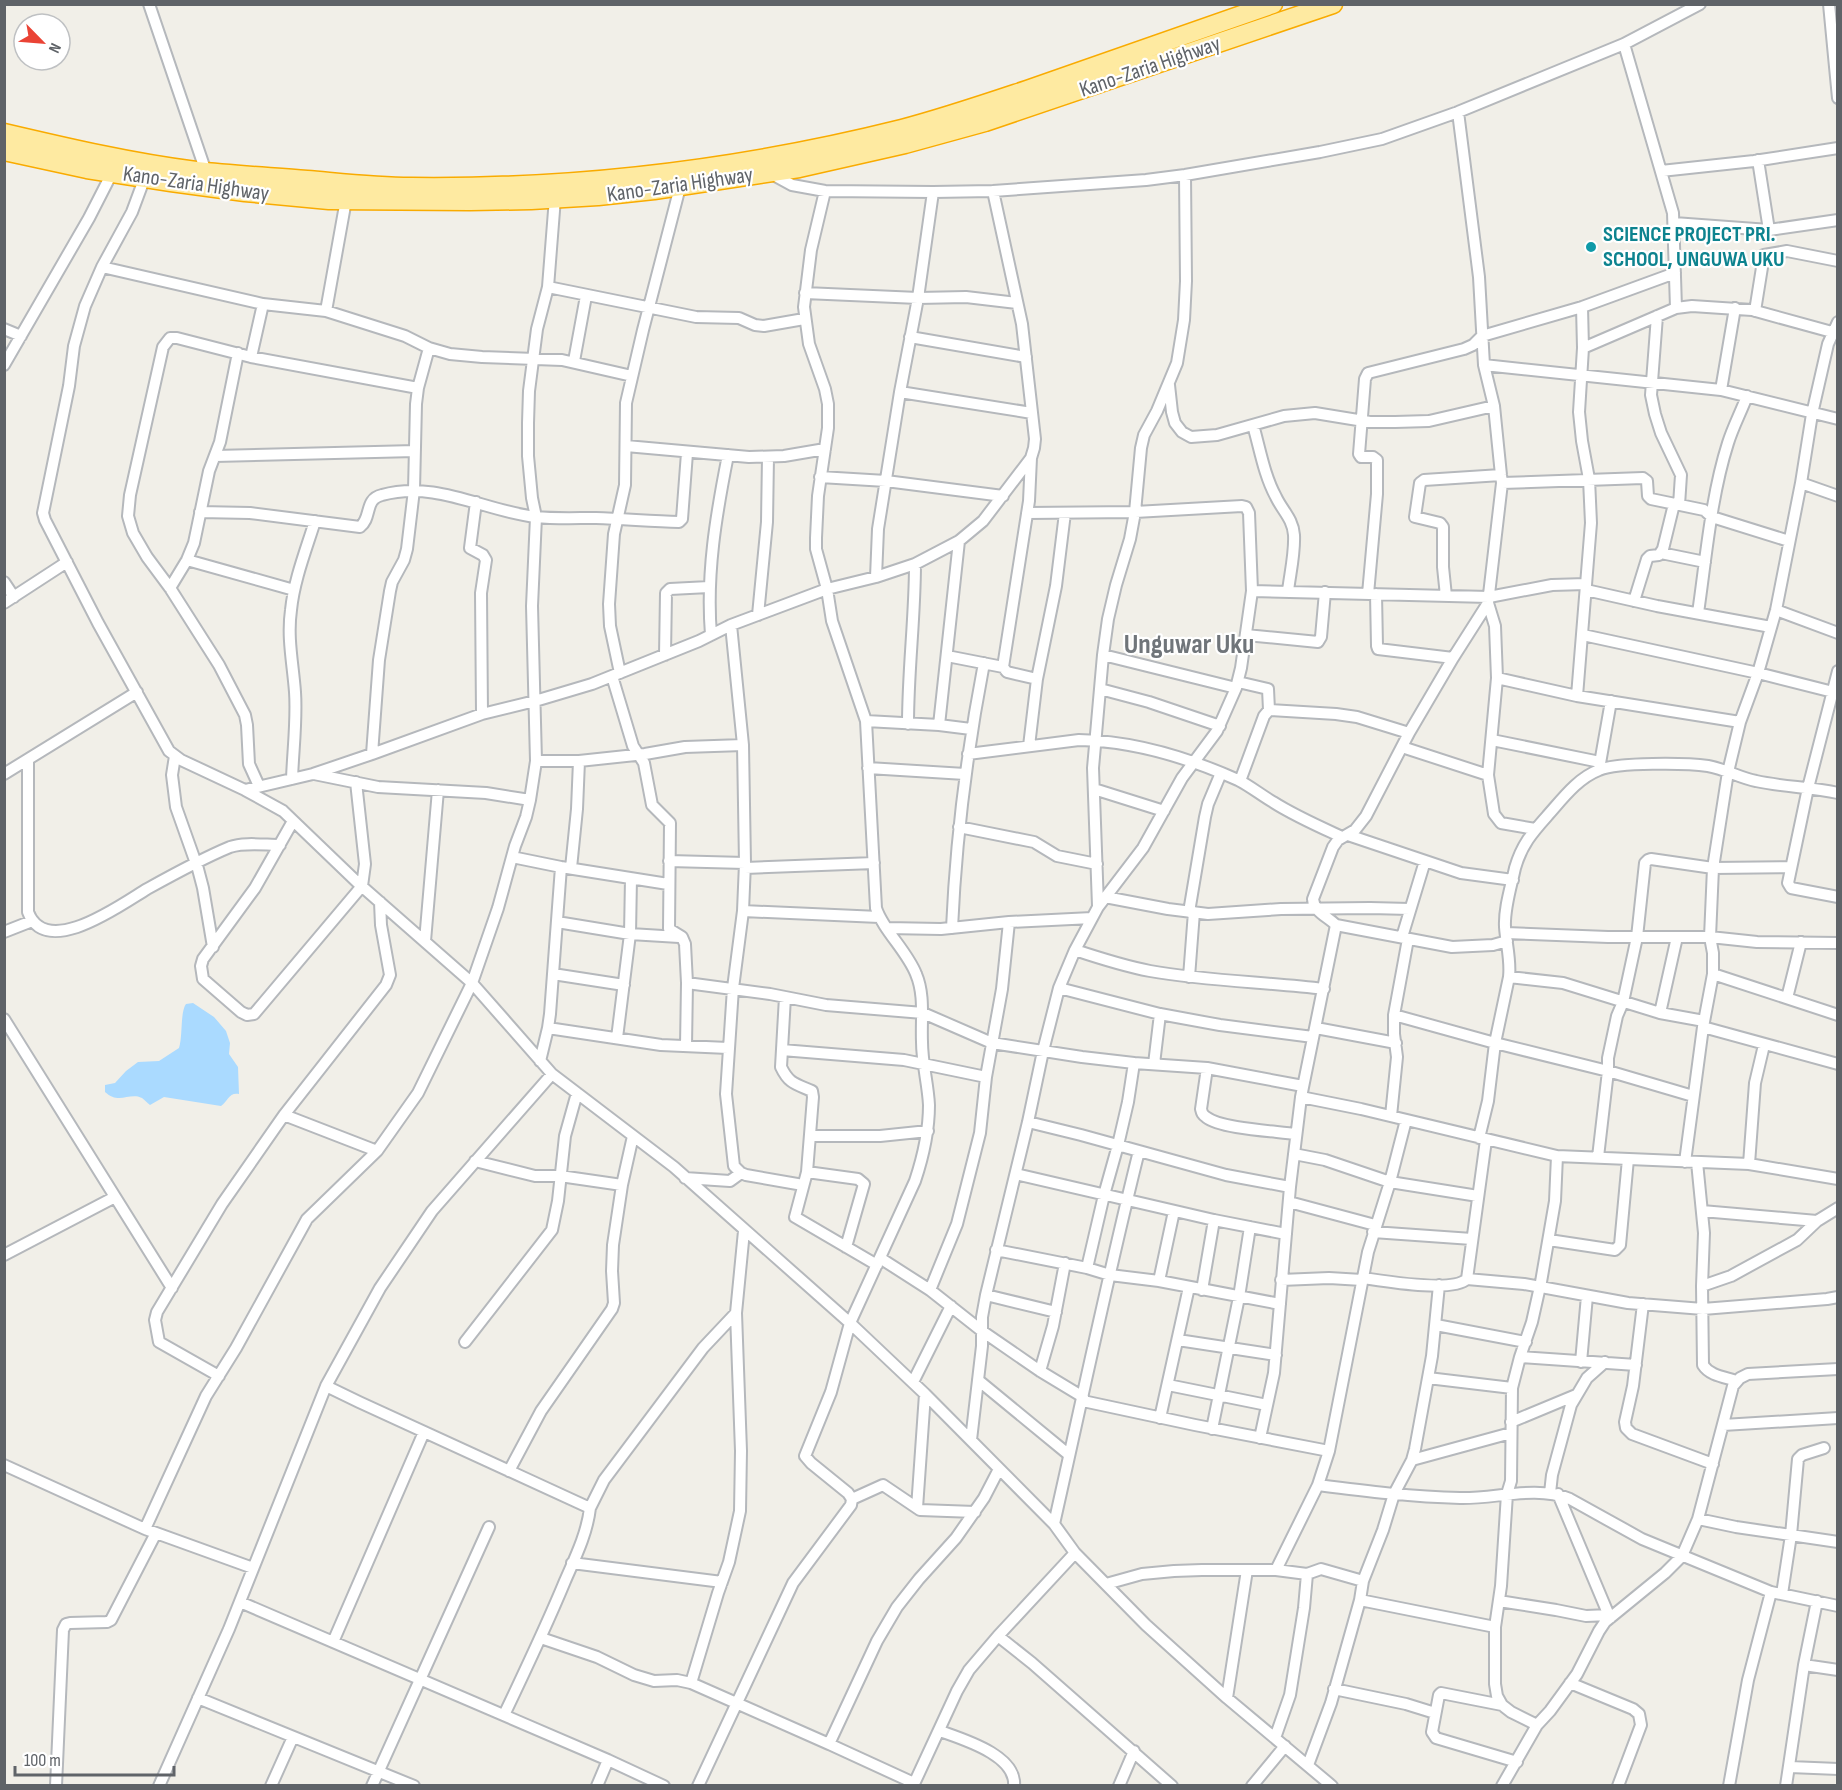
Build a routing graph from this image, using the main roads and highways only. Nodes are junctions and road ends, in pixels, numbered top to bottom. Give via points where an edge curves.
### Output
1 (1273, 4) edge
2 (1333, 4) edge
3 (4, 133) edge
4 (4, 151) edge

1 - 3 highway, Kano-Zaria Highway via 949,116 842,143 717,166 601,180 472,187 397,186 206,172
2 - 4 highway, Kano-Zaria Highway via 985,122 770,173 680,187 555,198 346,200 245,192 112,173

